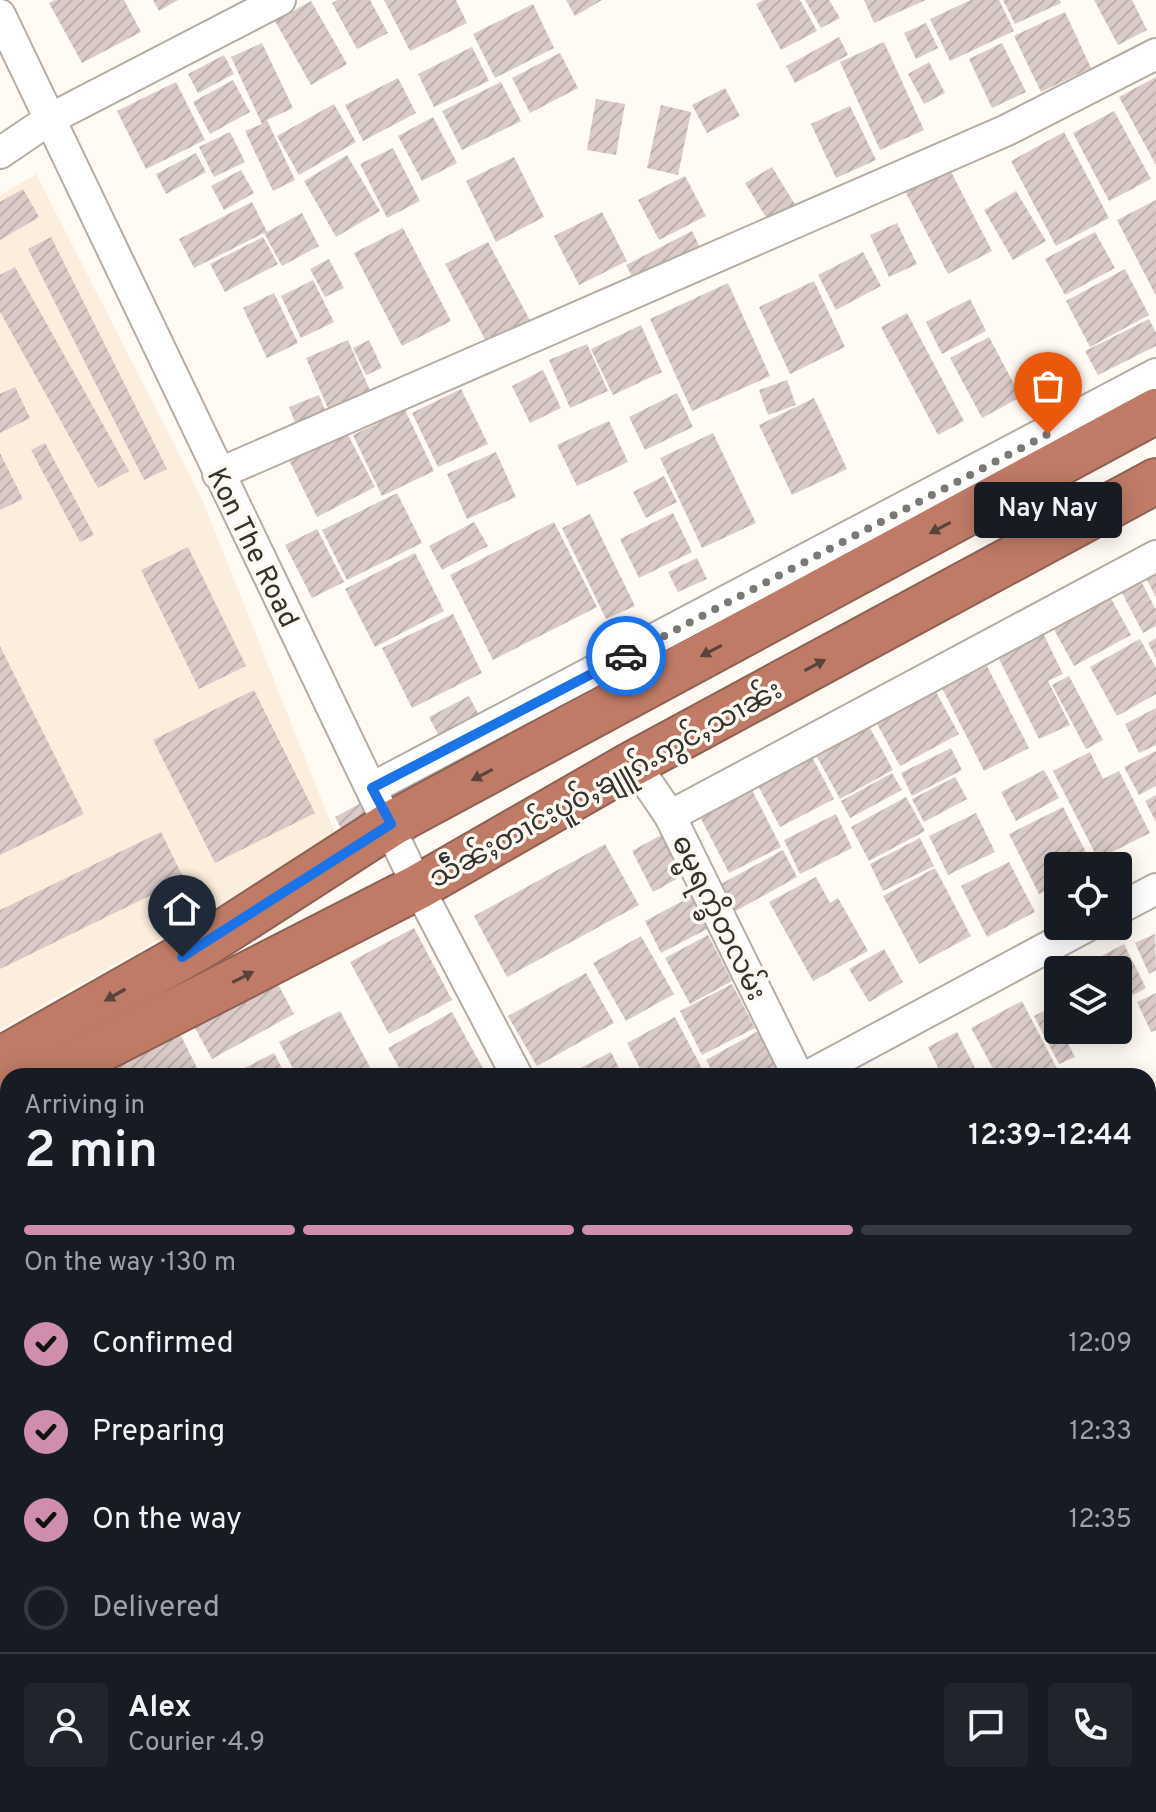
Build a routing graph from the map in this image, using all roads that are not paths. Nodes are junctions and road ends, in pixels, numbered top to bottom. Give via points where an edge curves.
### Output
1 (280, 0) edge
2 (0, 15) edge
3 (1156, 54) edge
4 (50, 119) junction
5 (0, 153) edge
6 (1156, 374) edge
7 (1156, 411) edge
8 (218, 474) junction
9 (1156, 481) edge
10 (1156, 556) edge
11 (634, 763) junction
12 (381, 806) junction
13 (670, 816) junction
14 (418, 887) junction
15 (1156, 889) edge
16 (1132, 902) edge
17 (1061, 940) edge
18 (0, 1060) edge
19 (66, 1068) edge
20 (513, 1068) edge
21 (794, 1068) edge
22 (823, 1068) edge

1 - 4 street
2 - 4 street, Kon The Road
3 - 8 street via 1007,130
4 - 5 street
4 - 8 street, Kon The Road
6 - 12 street
7 -> 12 highway
8 - 12 street, Kon The Road
11 -> 9 highway, သဵႅၼ်ႈတၢင်းပူဝ်ႇၶျူၵ်ႉဢွင်ႇသၢၼ်း
10 - 13 street
11 - 13 street, ဓမ္မရက္ခိတလမ်း
11 - 14 highway, သဵႅၼ်ႈတၢင်းပူဝ်ႇၶျူၵ်ႉဢွင်ႇသၢၼ်း
12 - 14 street, Kon The Road
12 -> 18 highway via 208,942
13 - 21 street, ဓမ္မရက္ခိတလမ်း
19 -> 14 highway, သဵႅၼ်ႈတၢင်းပူဝ်ႇၶျူၵ်ႉဢွင်ႇသၢၼ်း
14 - 20 street, Kon The Road
15 - 16 street
17 - 22 street

